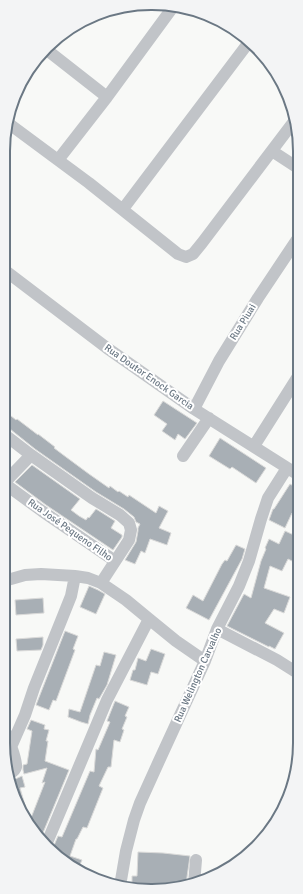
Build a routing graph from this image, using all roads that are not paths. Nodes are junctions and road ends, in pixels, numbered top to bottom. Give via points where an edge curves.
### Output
1 (170, 11) edge
2 (246, 46) edge
3 (50, 52) edge
4 (107, 97) junction
5 (12, 126) edge
6 (290, 126) edge
7 (272, 151) junction
8 (58, 160) junction
9 (293, 165) edge
10 (123, 209) junction
11 (293, 246) edge
12 (10, 274) edge
13 (293, 384) edge
14 (194, 409) junction
15 (209, 418) junction
16 (10, 439) edge
17 (254, 446) junction
18 (31, 454) junction
19 (183, 456) dead end
20 (292, 471) edge
21 (10, 477) edge
22 (10, 487) edge
23 (115, 561) junction
24 (75, 576) junction
25 (10, 579) edge
26 (102, 583) junction
27 (149, 619) junction
28 (217, 629) junction
29 (205, 660) junction
30 (293, 670) edge
31 (11, 747) joint
32 (13, 771) edge
33 (48, 840) edge
34 (196, 860) dead end
35 (195, 877) edge
36 (121, 880) edge

1 - 4 street
2 - 10 street
3 - 4 street
4 - 8 street
5 - 8 street
6 - 7 street
7 - 9 street
7 - 10 street via 202,243 188,257 178,254
8 - 10 street
11 - 14 street, Rua Piuai via 219,361
12 - 14 street, Rua Doutor Enock Garcia via 107,348
13 - 17 street
14 - 15 street, Rua Doutor Enock Garcia
15 - 17 street, Rua Doutor Enock Garcia
15 - 19 street
16 - 18 street
17 - 20 street, Rua Doutor Enock Garcia
18 - 21 street
18 - 23 street via 129,523 131,533
20 - 28 street, Rua Welington Carvalho via 268,498 249,561
22 - 23 street, Rua José Pequeno Filho via 42,512
23 - 26 street
24 - 25 street via 41,574
24 - 26 street
24 - 31 street via 71,596
26 - 27 street
27 - 29 street
27 - 33 street via 107,700
28 - 29 street, Rua Welington Carvalho
28 - 30 street
29 - 36 street, Rua Welington Carvalho via 134,820
31 - 32 street via 16,767
34 - 35 street

